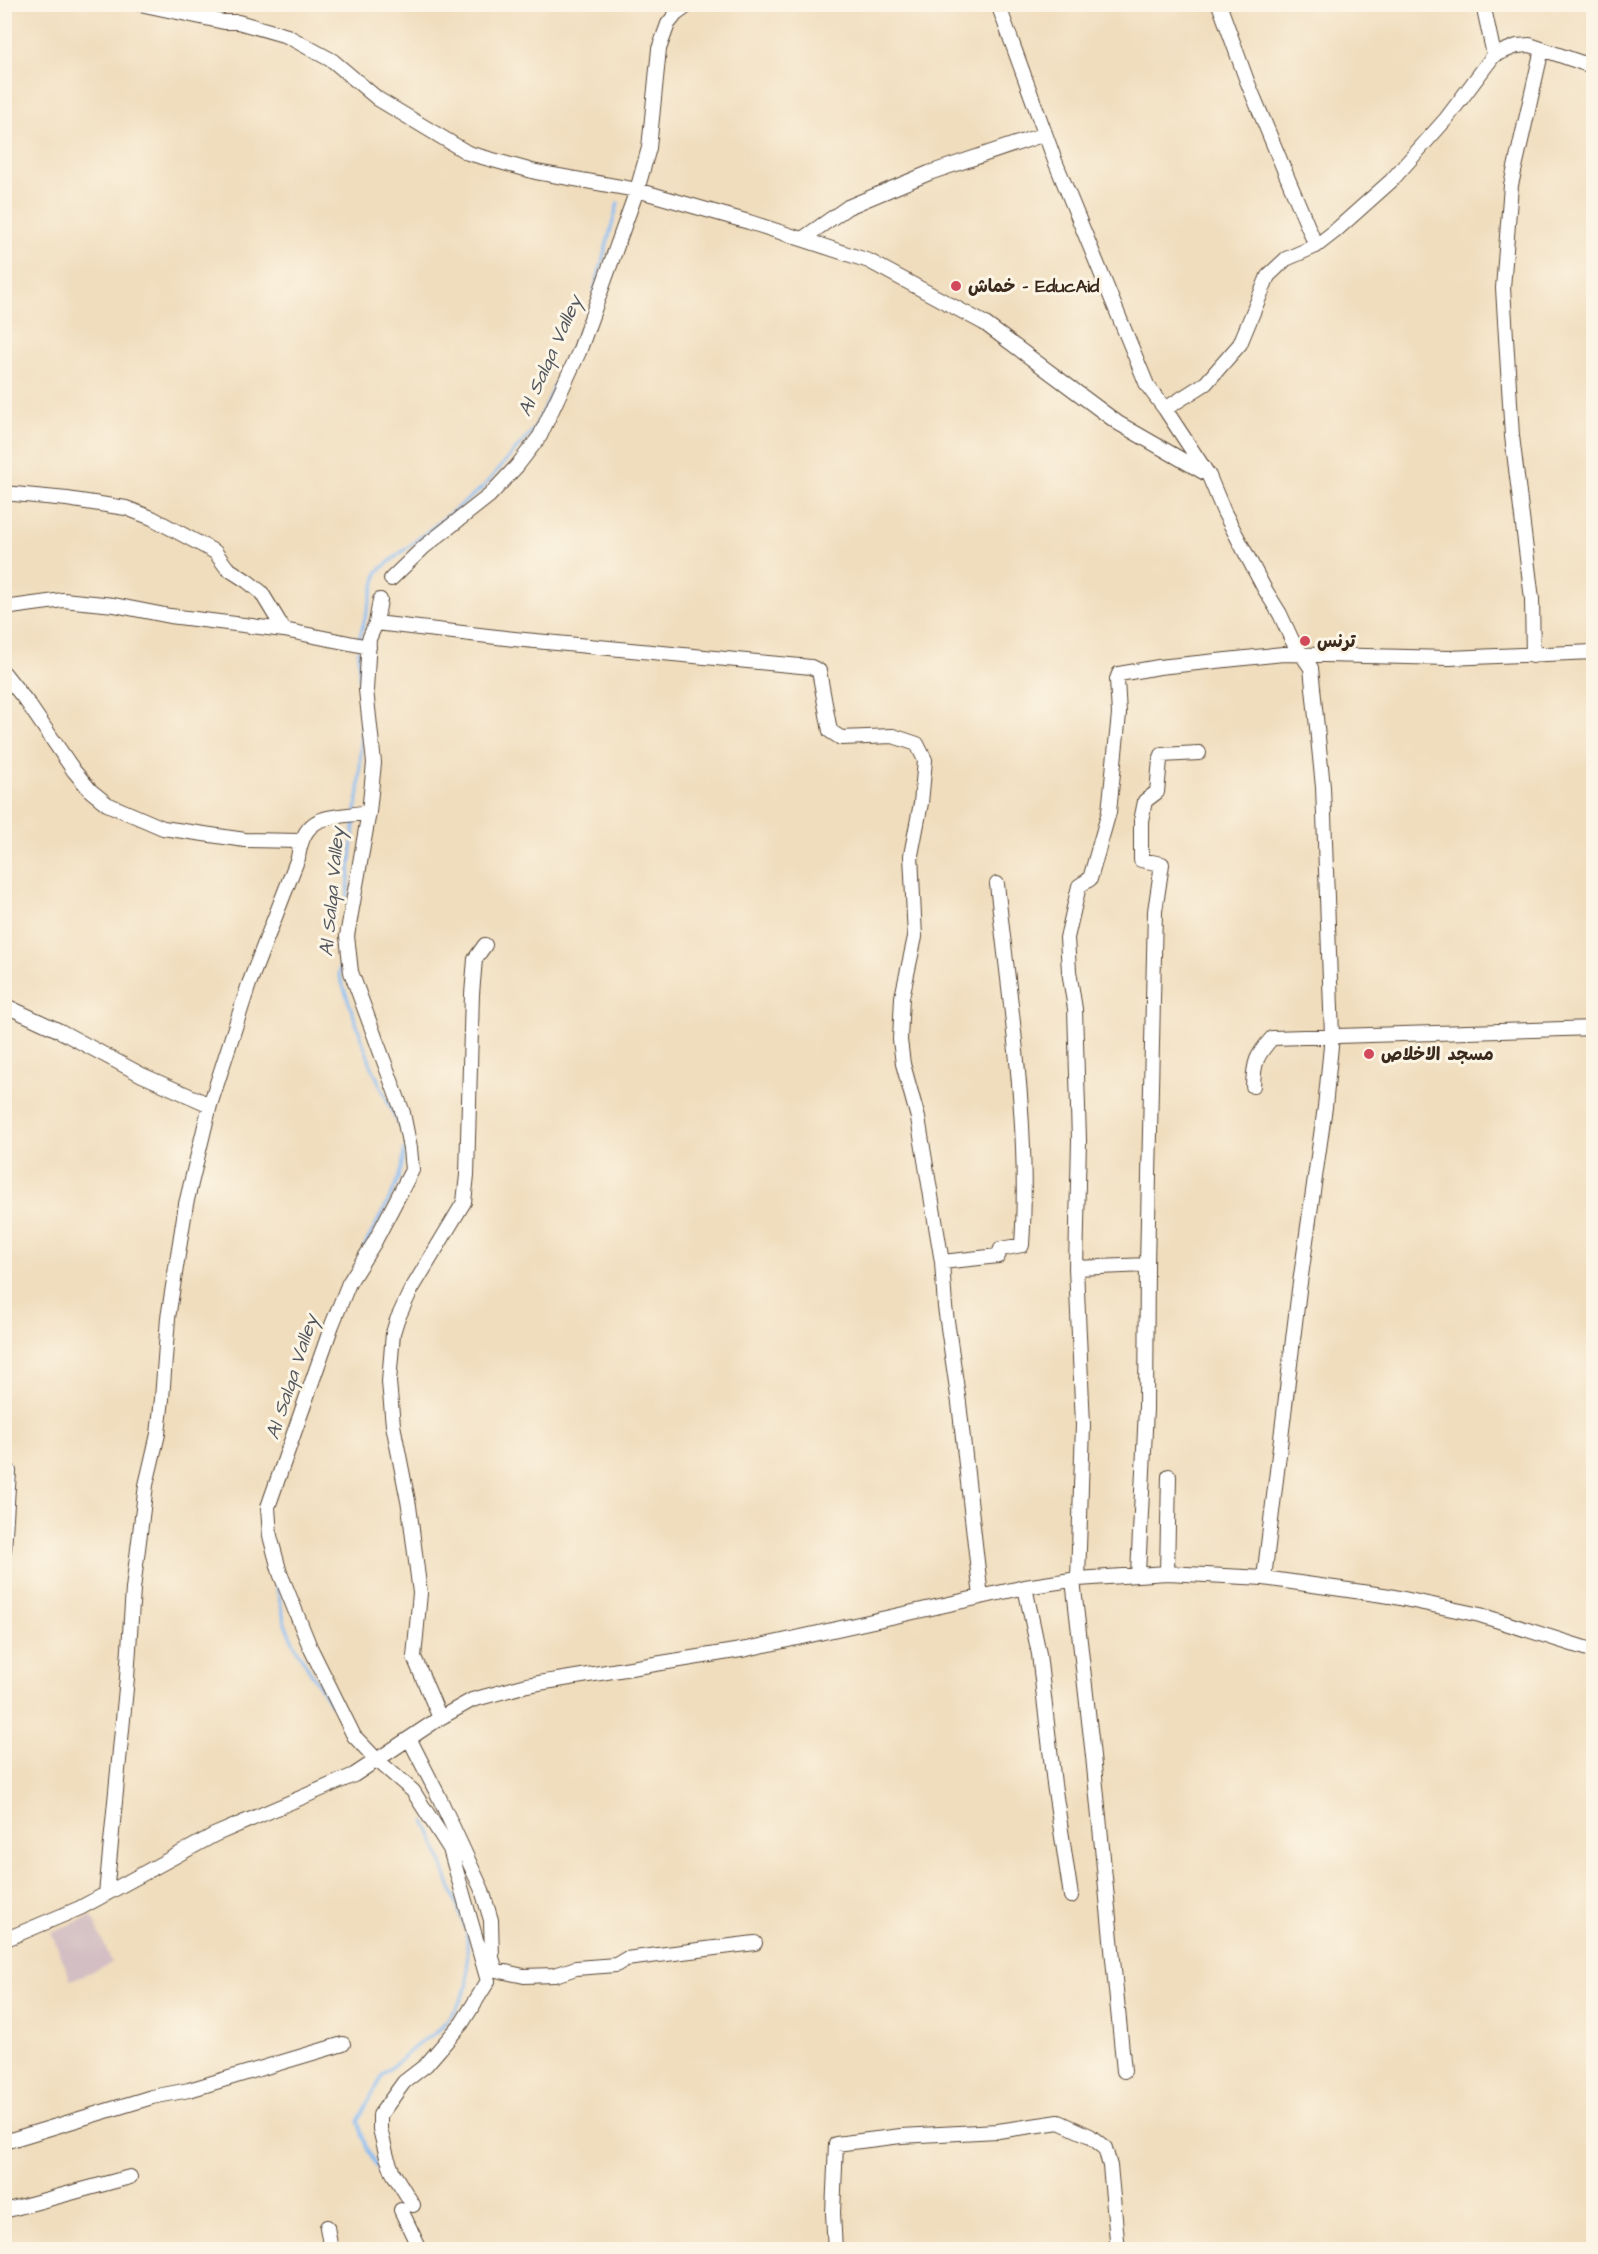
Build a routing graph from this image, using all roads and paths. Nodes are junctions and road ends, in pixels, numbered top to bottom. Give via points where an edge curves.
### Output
1 (140, 4) edge
2 (690, 4) edge
3 (998, 4) edge
4 (1219, 4) edge
5 (1483, 4) edge
6 (1542, 49) junction
7 (1494, 55) junction
8 (1593, 67) edge
9 (1045, 134) junction
10 (637, 190) junction
11 (801, 239) junction
12 (1316, 246) junction
13 (1165, 409) junction
14 (1209, 476) junction
15 (4, 493) edge
16 (391, 579) dead end
17 (380, 600) dead end
18 (4, 608) edge
19 (376, 623) junction
20 (284, 630) junction
21 (369, 647) junction
22 (1593, 652) edge
23 (1303, 655) junction
24 (1533, 656) junction
25 (4, 673) edge
26 (1199, 753) dead end
27 (369, 812) junction
28 (300, 841) junction
29 (997, 884) dead end
30 (485, 945) dead end
31 (4, 1005) edge
32 (1593, 1028) edge
33 (1332, 1036) junction
34 (1253, 1086) dead end
35 (210, 1105) junction
36 (942, 1262) junction
37 (1147, 1265) junction
38 (1076, 1268) junction
39 (9, 1471) dead end
40 (1169, 1476) dead end
41 (4, 1550) edge
42 (1167, 1573) junction
43 (1138, 1574) junction
44 (1264, 1578) junction
45 (1075, 1579) junction
46 (1025, 1587) junction
47 (981, 1597) junction
48 (1593, 1653) edge
49 (440, 1718) junction
50 (410, 1740) junction
51 (377, 1760) junction
52 (106, 1894) junction
53 (1071, 1896) dead end
54 (4, 1940) edge
55 (755, 1943) dead end
56 (343, 2044) dead end
57 (1124, 2071) dead end
58 (4, 2142) edge
59 (130, 2177) dead end
60 (4, 2211) edge
61 (327, 2227) dead end
62 (331, 2250) edge
63 (420, 2250) edge
64 (834, 2250) edge
65 (1118, 2250) edge

1 - 10 street via 238,22 287,36 333,61 378,99 468,153 536,172
2 - 10 street via 668,24 659,49 649,148
3 - 9 street
4 - 12 street
5 - 7 street
6 - 7 street via 1516,46
6 - 8 street
6 - 24 street via 1511,185 1503,288 1512,436 1532,599
7 - 12 street via 1403,168
9 - 11 street via 929,173 848,207
9 - 13 street via 1147,385
10 - 11 street
10 - 16 street via 579,352 540,436 489,496 424,547
11 - 14 street via 869,261 984,323 1118,423
12 - 13 street via 1286,259 1268,276 1240,344 1206,383
13 - 14 street
14 - 23 street via 1263,588
15 - 20 street via 126,508 152,518 214,552 226,568 261,592
17 - 19 street
18 - 20 street via 63,600
19 - 21 street
19 - 36 street via 811,667 819,671 830,731 842,738 894,736 917,744 925,760 912,855 915,937 902,997 900,1040 918,1118
20 - 21 street
21 - 27 street via 366,690 374,763
22 - 24 street
23 - 24 street
23 - 33 street via 1311,668 1323,787
23 - 38 street via 1158,667 1119,674 1117,679 1119,714 1109,812 1090,879 1079,886 1067,938 1076,1009
25 - 28 street via 74,771 107,804 163,828 245,840
26 - 37 street via 1162,755 1157,792 1144,801 1141,821 1141,860 1162,864 1155,911
27 - 28 street via 324,818 307,828
27 - 51 street via 347,936 351,972 403,1113 412,1170 349,1283 268,1507 270,1536 280,1573 310,1647 354,1736
28 - 35 street via 298,858 253,974
29 - 36 street via 1020,1108 1022,1245 1001,1249 998,1256
30 - 49 street via 475,959 472,994 464,1202 397,1320 389,1382 420,1593 414,1657
31 - 35 street
32 - 33 street
33 - 34 street via 1272,1038 1254,1063
33 - 44 street
35 - 52 street via 186,1204 168,1318 158,1434 146,1485 133,1589
36 - 47 street
37 - 38 street
37 - 43 street
38 - 45 street via 1083,1425
39 - 41 street
40 - 42 street
42 - 43 street
42 - 44 street
43 - 45 street
44 - 48 street via 1390,1596 1480,1616
45 - 46 street
45 - 57 street
46 - 47 street
46 - 53 street via 1039,1654
47 - 49 street via 747,1649 527,1685 472,1700
49 - 50 street
50 - 51 street
50 - 55 street via 482,1890 491,1920 496,1970 524,1976 555,1975 576,1968 616,1965 626,1959
51 - 52 street via 354,1775 214,1835
51 - 63 street via 412,1791 450,1849 488,1982 462,2023 426,2065 404,2082 380,2115 387,2157
52 - 54 street
56 - 58 street
59 - 60 street
61 - 62 street
64 - 65 street via 836,2144 1059,2122 1090,2136 1105,2148

